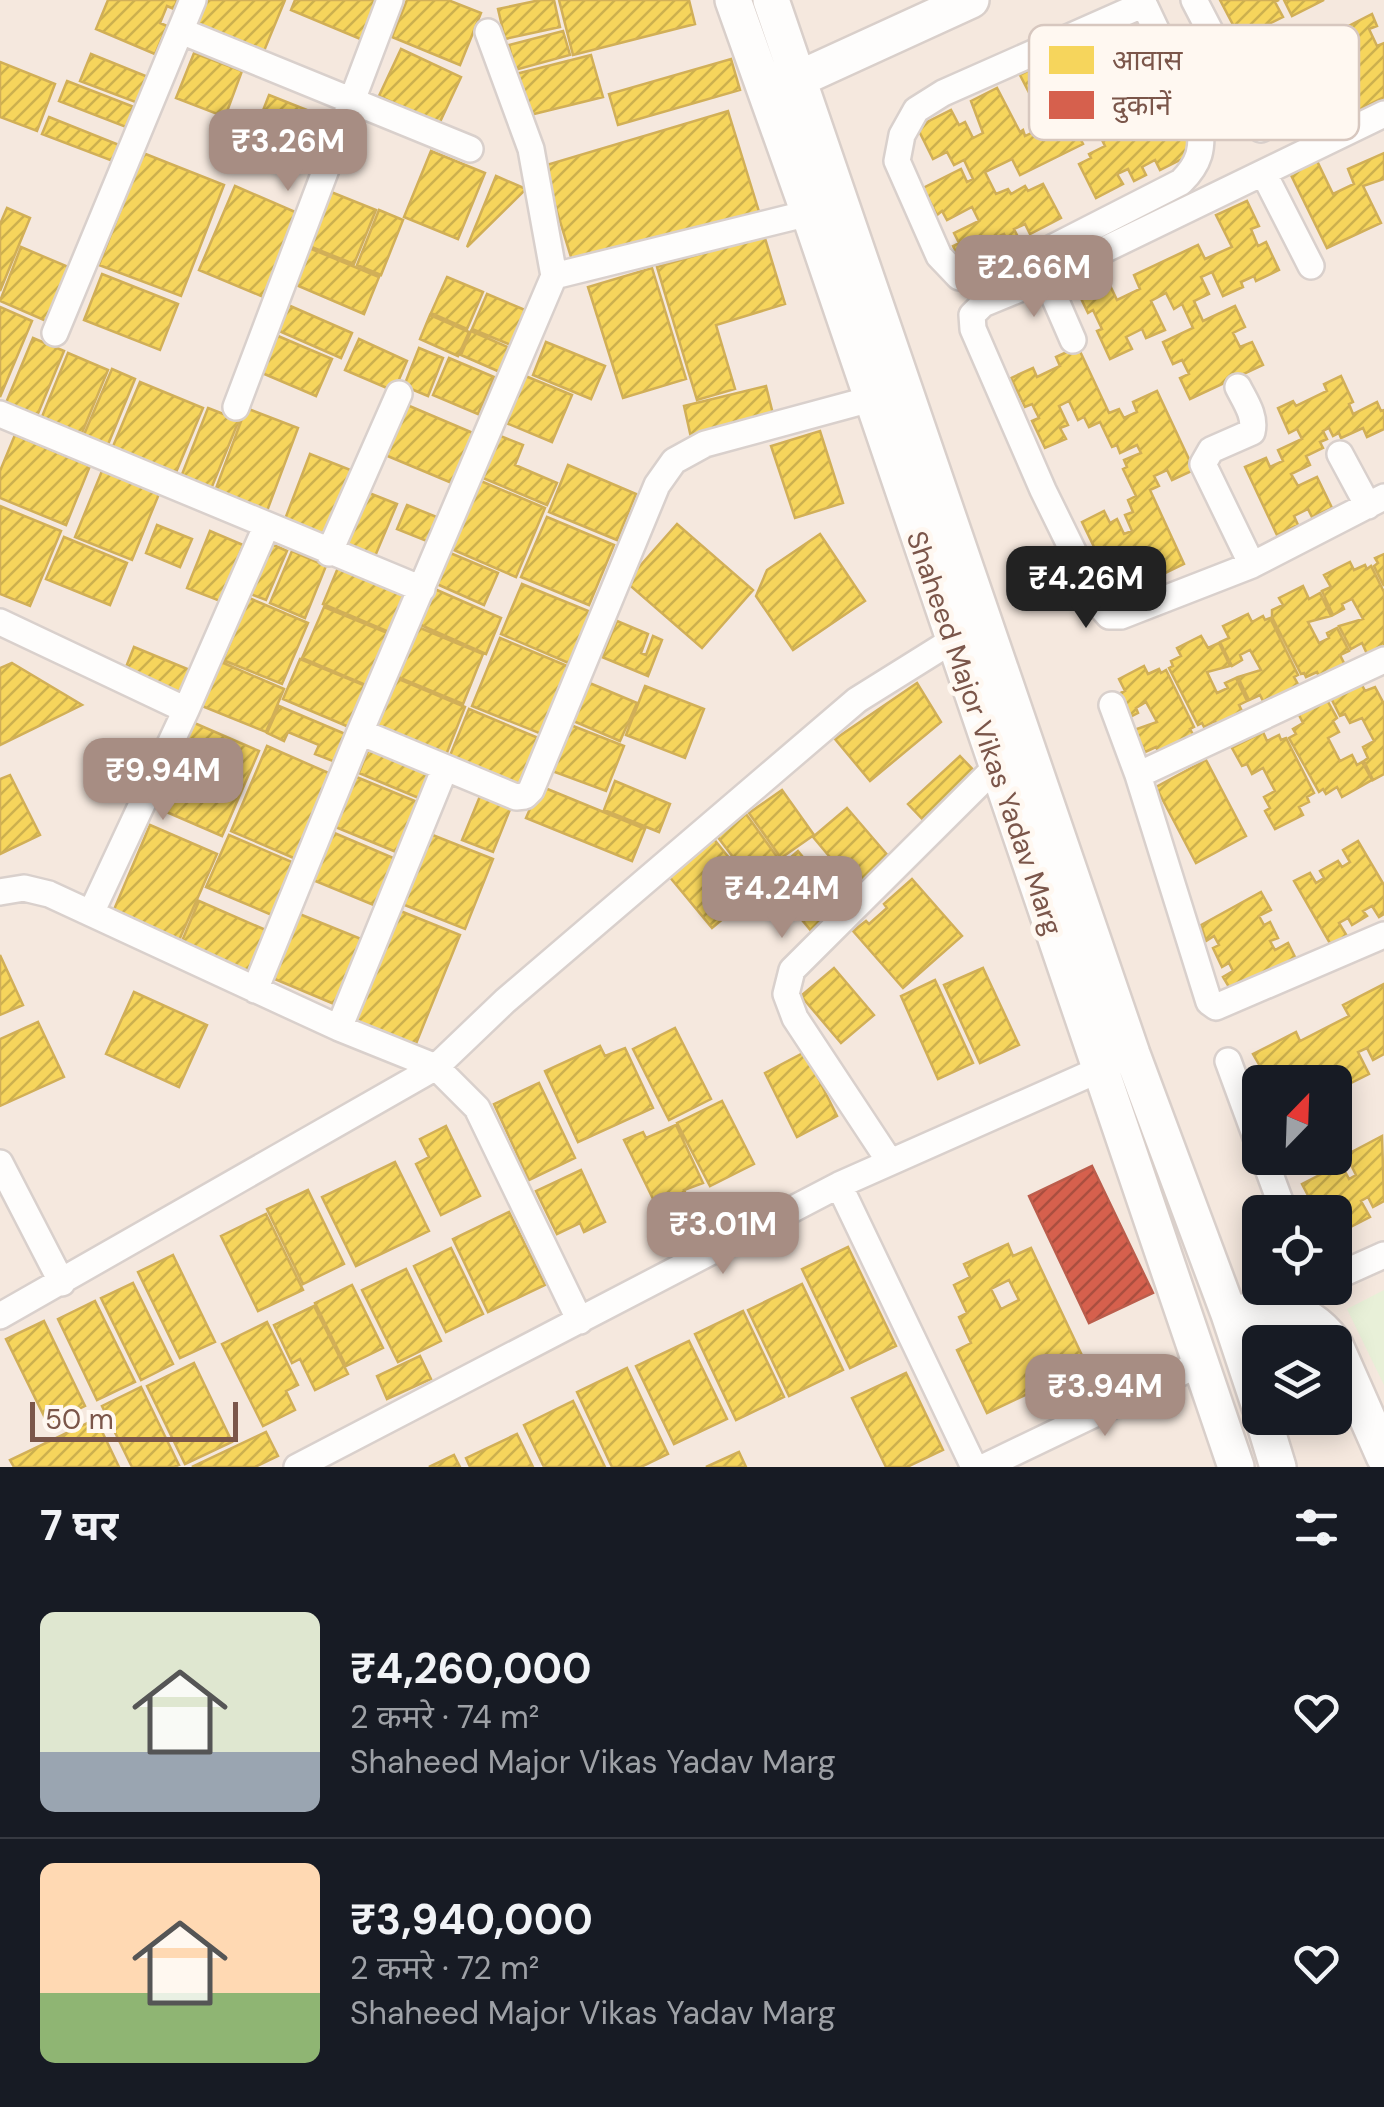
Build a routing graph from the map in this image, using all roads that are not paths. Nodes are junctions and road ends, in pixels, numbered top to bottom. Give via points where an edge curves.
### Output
1 (193, 0) edge
2 (390, 0) edge
3 (732, 0) edge
4 (771, 0) edge
5 (970, 0) edge
6 (1194, 0) edge
7 (1143, 2) edge
8 (1092, 25) edge
9 (1154, 25) edge
10 (1207, 25) edge
11 (181, 31) junction
12 (488, 32) dead end
13 (1029, 54) edge
14 (801, 80) junction
15 (764, 93) junction
16 (353, 100) junction
17 (1384, 114) edge
18 (1359, 126) edge
19 (1202, 140) edge
20 (1332, 140) edge
21 (470, 149) dead end
22 (1264, 174) junction
23 (809, 213) junction
24 (1311, 266) dead end
25 (554, 276) junction
26 (1046, 278) junction
27 (54, 333) dead end
28 (1073, 340) dead end
29 (1238, 387) dead end
30 (398, 394) dead end
31 (871, 399) junction
32 (236, 407) dead end
33 (0, 414) edge
34 (1340, 454) dead end
35 (1376, 501) edge
36 (266, 527) junction
37 (330, 552) junction
38 (1252, 564) junction
39 (422, 589) junction
40 (0, 623) edge
41 (953, 640) junction
42 (1384, 660) edge
43 (1112, 704) dead end
44 (186, 710) junction
45 (360, 732) junction
46 (996, 767) junction
47 (445, 768) junction
48 (1138, 775) junction
49 (0, 892) edge
50 (91, 913) junction
51 (1384, 935) edge
52 (256, 990) junction
53 (340, 1028) junction
54 (1132, 1054) junction
55 (1228, 1061) dead end
56 (436, 1067) junction
57 (1100, 1070) junction
58 (1242, 1099) edge
59 (890, 1162) junction
60 (0, 1163) edge
61 (839, 1185) junction
62 (1384, 1254) edge
63 (1352, 1268) edge
64 (62, 1283) junction
65 (1258, 1305) edge
66 (1230, 1314) junction
67 (0, 1316) edge
68 (580, 1321) junction
69 (1316, 1325) edge
70 (1242, 1351) edge
71 (1203, 1362) junction
72 (1352, 1384) edge
73 (1268, 1435) edge
74 (1384, 1456) edge
75 (297, 1467) edge
76 (974, 1467) edge
77 (984, 1467) edge
78 (1236, 1467) edge
79 (1278, 1467) edge

1 - 11 street
2 - 16 street
3 - 15 main road, Shaheed Major Vikas Yadav Marg
4 - 14 main road, Shaheed Major Vikas Yadav Marg
5 - 14 main road
6 - 10 street
7 - 8 street
7 - 9 street
11 - 16 street
11 - 27 street
12 - 25 street via 531,149
13 - 19 street via 916,110 902,135 897,161 939,256 959,277 982,280 1007,271 1182,182 1197,167
14 - 15 main road
14 - 54 main road, Shaheed Major Vikas Yadav Marg
15 - 23 main road, Shaheed Major Vikas Yadav Marg
16 - 21 street
16 - 32 street
17 - 18 street
20 - 22 street
22 - 24 street
22 - 26 street
23 - 25 street
23 - 31 main road, Shaheed Major Vikas Yadav Marg
25 - 39 street
26 - 28 street
26 - 38 street via 982,304 972,315 972,329 1100,606 1109,616 1121,616
29 - 38 street via 1252,432 1211,450 1204,464
30 - 37 street
31 - 41 main road, Shaheed Major Vikas Yadav Marg
31 - 47 street via 704,444 674,461 657,484 530,790 516,798
33 - 36 street
34 - 35 street
35 - 38 street
36 - 37 street
36 - 44 street
37 - 39 street
39 - 45 street
40 - 44 street
41 - 46 main road, Shaheed Major Vikas Yadav Marg
41 - 56 street via 857,700
42 - 48 street
43 - 48 street
44 - 50 street
45 - 47 street
45 - 52 street
46 - 57 main road, Shaheed Major Vikas Yadav Marg
46 - 59 street via 792,970 786,994 795,1018
47 - 53 street
48 - 51 street via 1209,1002 1216,1007
49 - 50 street via 50,894
50 - 52 street
52 - 53 street
53 - 56 street
54 - 57 street
54 - 66 main road, Shaheed Major Vikas Yadav Marg
55 - 58 street
56 - 64 street
56 - 68 street via 477,1108
57 - 59 street
57 - 71 main road, Shaheed Major Vikas Yadav Marg
59 - 61 street
60 - 64 street
61 - 68 street
61 - 76 street
62 - 63 street
64 - 67 street
65 - 66 street
66 - 69 main road via 1280,1307
66 - 70 main road, Shaheed Major Vikas Yadav Marg
68 - 75 street
71 - 77 street
71 - 78 main road, Shaheed Major Vikas Yadav Marg
72 - 74 main road
73 - 79 main road

